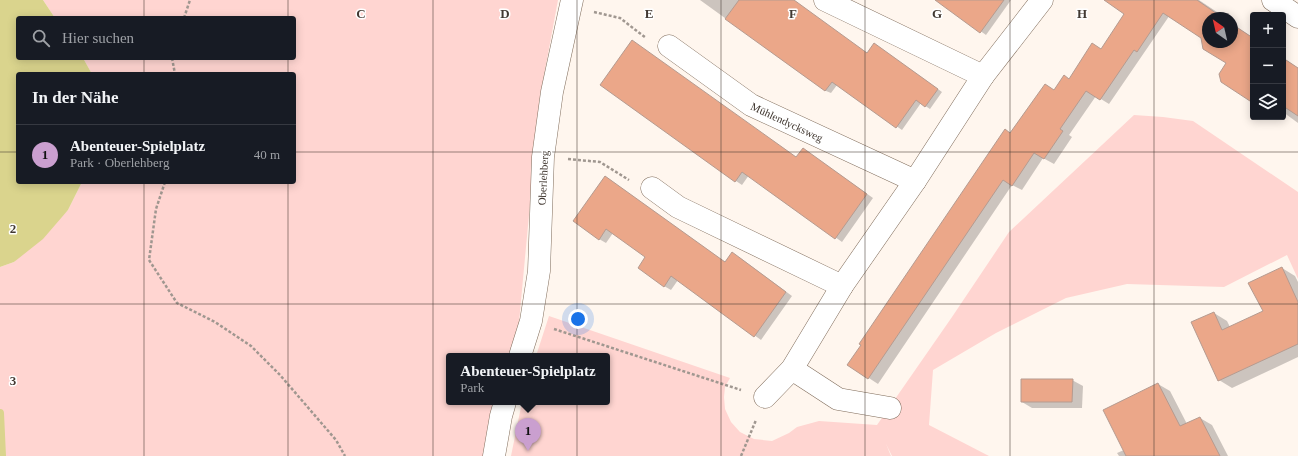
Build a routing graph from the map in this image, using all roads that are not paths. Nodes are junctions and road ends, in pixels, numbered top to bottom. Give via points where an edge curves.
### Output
1 (825, 0) edge
2 (1042, 0) edge
3 (1273, 0) edge
4 (571, 4) edge
5 (1298, 17) edge
6 (669, 46) road end
7 (983, 76) junction
8 (915, 181) junction
9 (652, 188) road end
10 (842, 286) junction
11 (521, 353) edge
12 (792, 369) junction
13 (765, 397) road end
14 (504, 405) edge
15 (890, 408) dead end
16 (494, 456) edge

1 - 7 street
2 - 7 street
3 - 5 street
4 - 11 street, Oberlehberg via 552,92 543,157 539,271 531,321
6 - 8 street, Mühlendycksweg via 751,105
7 - 8 street
8 - 10 street
9 - 10 street via 678,207
10 - 12 street
12 - 13 street
12 - 15 street via 838,399
14 - 16 street

